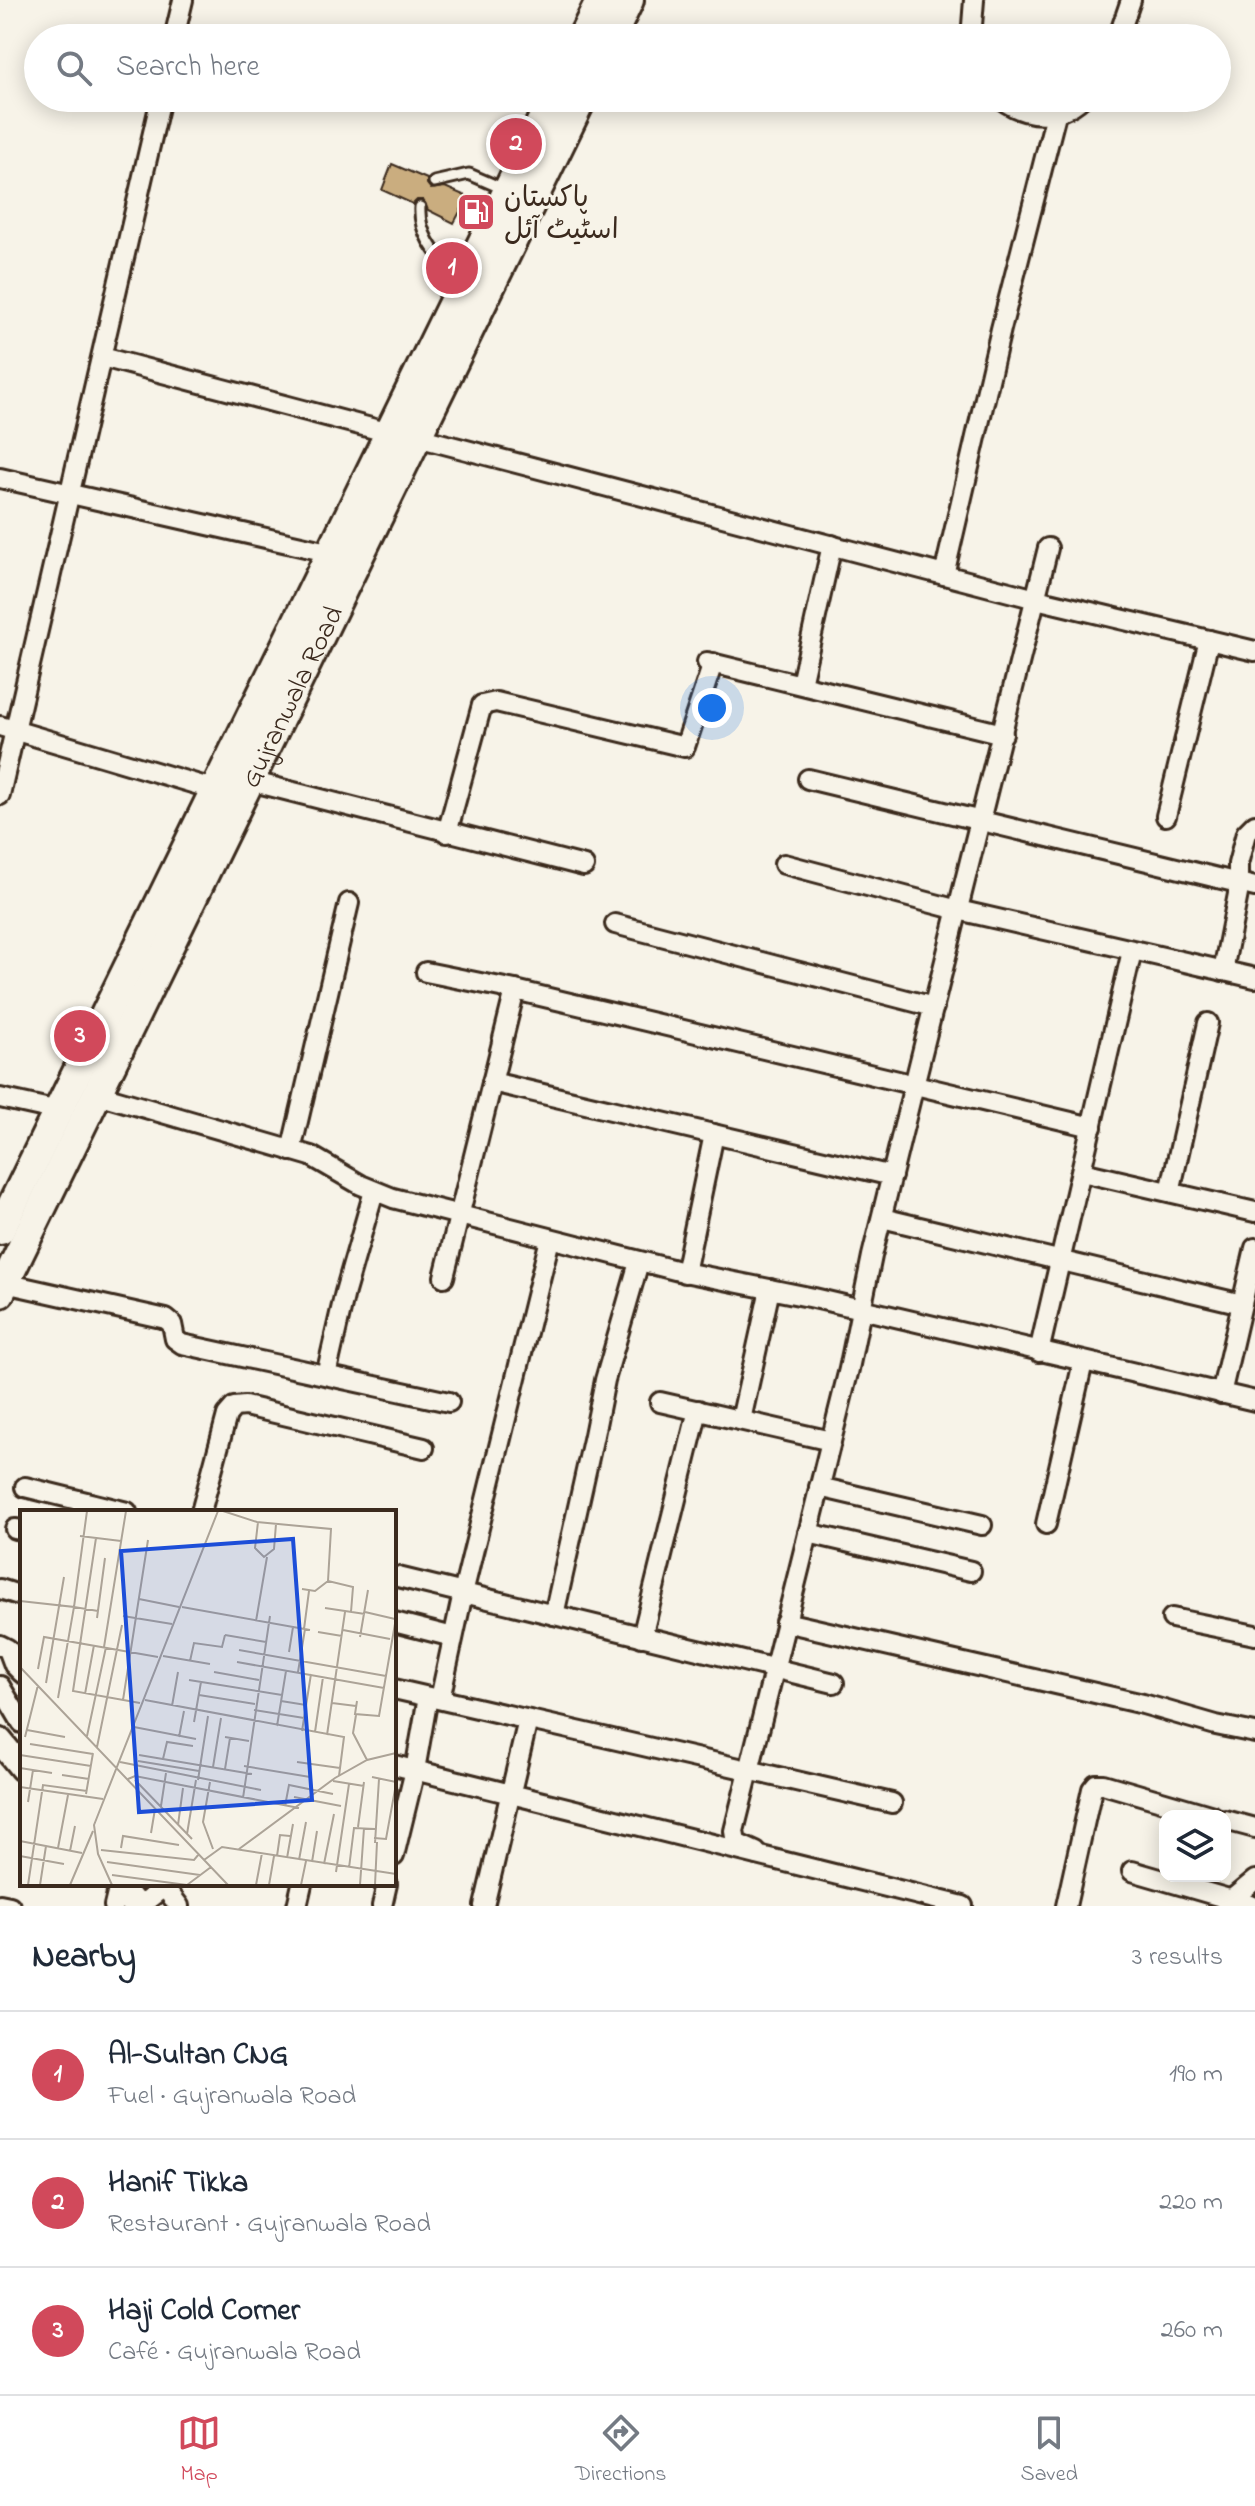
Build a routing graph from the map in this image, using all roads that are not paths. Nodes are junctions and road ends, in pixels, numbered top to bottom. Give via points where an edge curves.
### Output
1 (183, 0) edge
2 (601, 0) edge
3 (629, 0) edge
4 (974, 0) edge
5 (1131, 0) edge
6 (177, 24) edge
7 (589, 24) edge
8 (618, 24) edge
9 (972, 24) edge
10 (1123, 24) edge
11 (158, 112) edge
12 (548, 112) edge
13 (573, 112) edge
14 (1027, 112) edge
15 (1060, 112) edge
16 (1056, 114) junction
17 (434, 182) dead end
18 (519, 196) junction
19 (420, 207) dead end
20 (462, 284) junction
21 (102, 357) junction
22 (403, 435) junction
23 (0, 478) edge
24 (71, 494) junction
25 (832, 545) junction
26 (1048, 548) dead end
27 (332, 553) junction
28 (944, 575) junction
29 (1036, 599) junction
30 (1209, 640) junction
31 (1255, 651) edge
32 (801, 684) junction
33 (7, 728) edge
34 (1003, 734) junction
35 (808, 779) dead end
36 (250, 781) junction
37 (216, 790) junction
38 (0, 795) edge
39 (1166, 816) dead end
40 (981, 820) junction
41 (1252, 828) edge
42 (447, 833) junction
43 (784, 864) dead end
44 (584, 866) dead end
45 (1247, 885) edge
46 (349, 903) dead end
47 (958, 910) junction
48 (615, 924) dead end
49 (1132, 951) junction
50 (1223, 971) junction
51 (426, 972) dead end
52 (1255, 978) edge
53 (515, 990) junction
54 (934, 1007) junction
55 (1208, 1023) dead end
56 (492, 1082) junction
57 (914, 1085) junction
58 (97, 1094) junction
59 (0, 1098) edge
60 (59, 1111) junction
61 (1092, 1127) junction
62 (714, 1134) junction
63 (291, 1151) junction
64 (1082, 1172) junction
65 (892, 1176) junction
66 (374, 1191) junction
67 (1170, 1192) junction
68 (1255, 1212) edge
69 (459, 1215) junction
70 (882, 1218) junction
71 (0, 1230) edge
72 (550, 1239) junction
73 (1255, 1248) edge
74 (1061, 1261) junction
75 (639, 1262) junction
76 (685, 1273) junction
77 (444, 1277) dead end
78 (3, 1288) edge
79 (770, 1289) junction
80 (1242, 1304) junction
81 (861, 1310) junction
82 (1039, 1352) junction
83 (1083, 1362) junction
84 (326, 1375) junction
85 (1221, 1394) junction
86 (1255, 1401) edge
87 (449, 1402) dead end
88 (660, 1402) dead end
89 (698, 1410) junction
90 (741, 1420) junction
91 (831, 1441) junction
92 (424, 1448) dead end
93 (25, 1487) dead end
94 (819, 1487) junction
95 (119, 1510) edge
96 (202, 1510) edge
97 (1046, 1524) dead end
98 (982, 1525) dead end
99 (808, 1533) junction
100 (971, 1571) dead end
101 (396, 1576) edge
102 (0, 1589) edge
103 (463, 1593) junction
104 (20, 1595) edge
105 (554, 1615) junction
106 (1172, 1618) dead end
107 (785, 1622) junction
108 (396, 1623) edge
109 (1255, 1635) edge
110 (453, 1637) junction
111 (642, 1637) junction
112 (0, 1645) edge
113 (774, 1668) junction
114 (18, 1669) edge
115 (834, 1683) dead end
116 (0, 1686) edge
117 (396, 1689) edge
118 (434, 1698) junction
119 (20, 1720) edge
120 (528, 1720) junction
121 (1255, 1733) edge
122 (0, 1741) edge
123 (396, 1765) edge
124 (20, 1766) edge
125 (415, 1770) junction
126 (750, 1772) junction
127 (511, 1794) junction
128 (892, 1803) dead end
129 (1192, 1810) edge
130 (1231, 1822) edge
131 (1255, 1828) edge
132 (396, 1848) edge
133 (758, 1855) junction
134 (1132, 1871) dead end
135 (1255, 1880) edge
136 (163, 1886) edge
137 (302, 1886) edge
138 (387, 1886) edge
139 (117, 1892) edge
140 (1228, 1903) edge
141 (0, 1904) edge
142 (10, 1906) edge
143 (138, 1906) edge
144 (179, 1906) edge
145 (297, 1906) edge
146 (382, 1906) edge
147 (484, 1906) edge
148 (963, 1906) edge
149 (1066, 1906) edge
150 (1253, 1906) edge

1 - 6 street
2 - 7 highway
3 - 8 highway
4 - 9 street
5 - 10 street
11 - 21 street
12 - 18 highway, Gujranwala Road
13 - 18 highway, Gujranwala Road
14 - 16 street
15 - 16 street
16 - 28 street
17 - 18 lane via 469,174
18 - 20 highway, Gujranwala Road
18 - 22 highway, Gujranwala Road
19 - 20 lane via 428,243
20 - 22 highway, Gujranwala Road
21 - 22 street
21 - 24 street
22 - 25 street
22 - 27 highway, Gujranwala Road
22 - 36 highway, Gujranwala Road
23 - 24 street
24 - 27 street
24 - 33 street
25 - 28 street
25 - 32 street
26 - 29 street
27 - 37 highway, Gujranwala Road
28 - 29 street
29 - 30 street
29 - 34 street
30 - 31 street
30 - 39 street
32 - 34 street
32 - 42 street via 710,663 685,747 496,702 482,705
33 - 37 street
33 - 38 street
34 - 40 street
35 - 40 street
36 - 42 street
36 - 58 highway, Gujranwala Road
37 - 60 highway, Gujranwala Road
40 - 45 street
40 - 47 street
41 - 45 street via 1237,870
42 - 44 street
43 - 47 street
45 - 50 street
46 - 63 street
47 - 49 street
47 - 54 street
48 - 54 street
49 - 50 street
49 - 61 street
50 - 52 street
51 - 53 street
53 - 56 street
53 - 57 street
54 - 57 street
55 - 67 street
56 - 62 street
56 - 69 street
57 - 61 street
57 - 65 street
58 - 63 street
58 - 78 highway, Gujranwala Road
59 - 60 street
60 - 71 highway, Gujranwala Road
61 - 64 street
62 - 65 street
62 - 76 street
63 - 66 street via 311,1156
64 - 67 street
64 - 74 street
65 - 70 street
66 - 69 street
66 - 84 street
67 - 68 street
69 - 72 street
69 - 77 street
70 - 74 street
70 - 81 street
72 - 75 street
72 - 103 street
73 - 80 street
74 - 80 street
74 - 82 street
75 - 76 street
75 - 105 street via 598,1410
76 - 79 street
78 - 84 street via 166,1319 182,1344
79 - 81 street
79 - 90 street
80 - 85 street
81 - 82 street
81 - 91 street
82 - 83 street
83 - 85 street
83 - 97 street
84 - 87 street
85 - 86 street
88 - 89 street
89 - 90 street
89 - 111 street
90 - 91 street
91 - 94 street
92 - 96 street via 237,1406 227,1415
93 - 95 street
94 - 98 street
94 - 99 street
99 - 100 street
99 - 107 street
101 - 103 street
102 - 104 street
103 - 105 street
103 - 110 street
105 - 111 street
106 - 109 street
107 - 113 street
107 - 121 street
108 - 110 street
110 - 118 street
111 - 113 street
112 - 114 street
113 - 115 street
113 - 126 street
116 - 119 street
117 - 118 street
118 - 120 street
118 - 125 street
120 - 126 street
120 - 127 street
122 - 124 main road
123 - 125 street
125 - 127 street
125 - 132 street
126 - 128 street
126 - 133 street via 734,1836 736,1843
127 - 133 street
127 - 147 street
129 - 149 street via 1096,1784
130 - 131 street
133 - 148 street
134 - 140 street
135 - 140 street
136 - 143 street
136 - 144 street
137 - 145 street
138 - 146 street
139 - 143 main road
140 - 150 street
141 - 142 street

